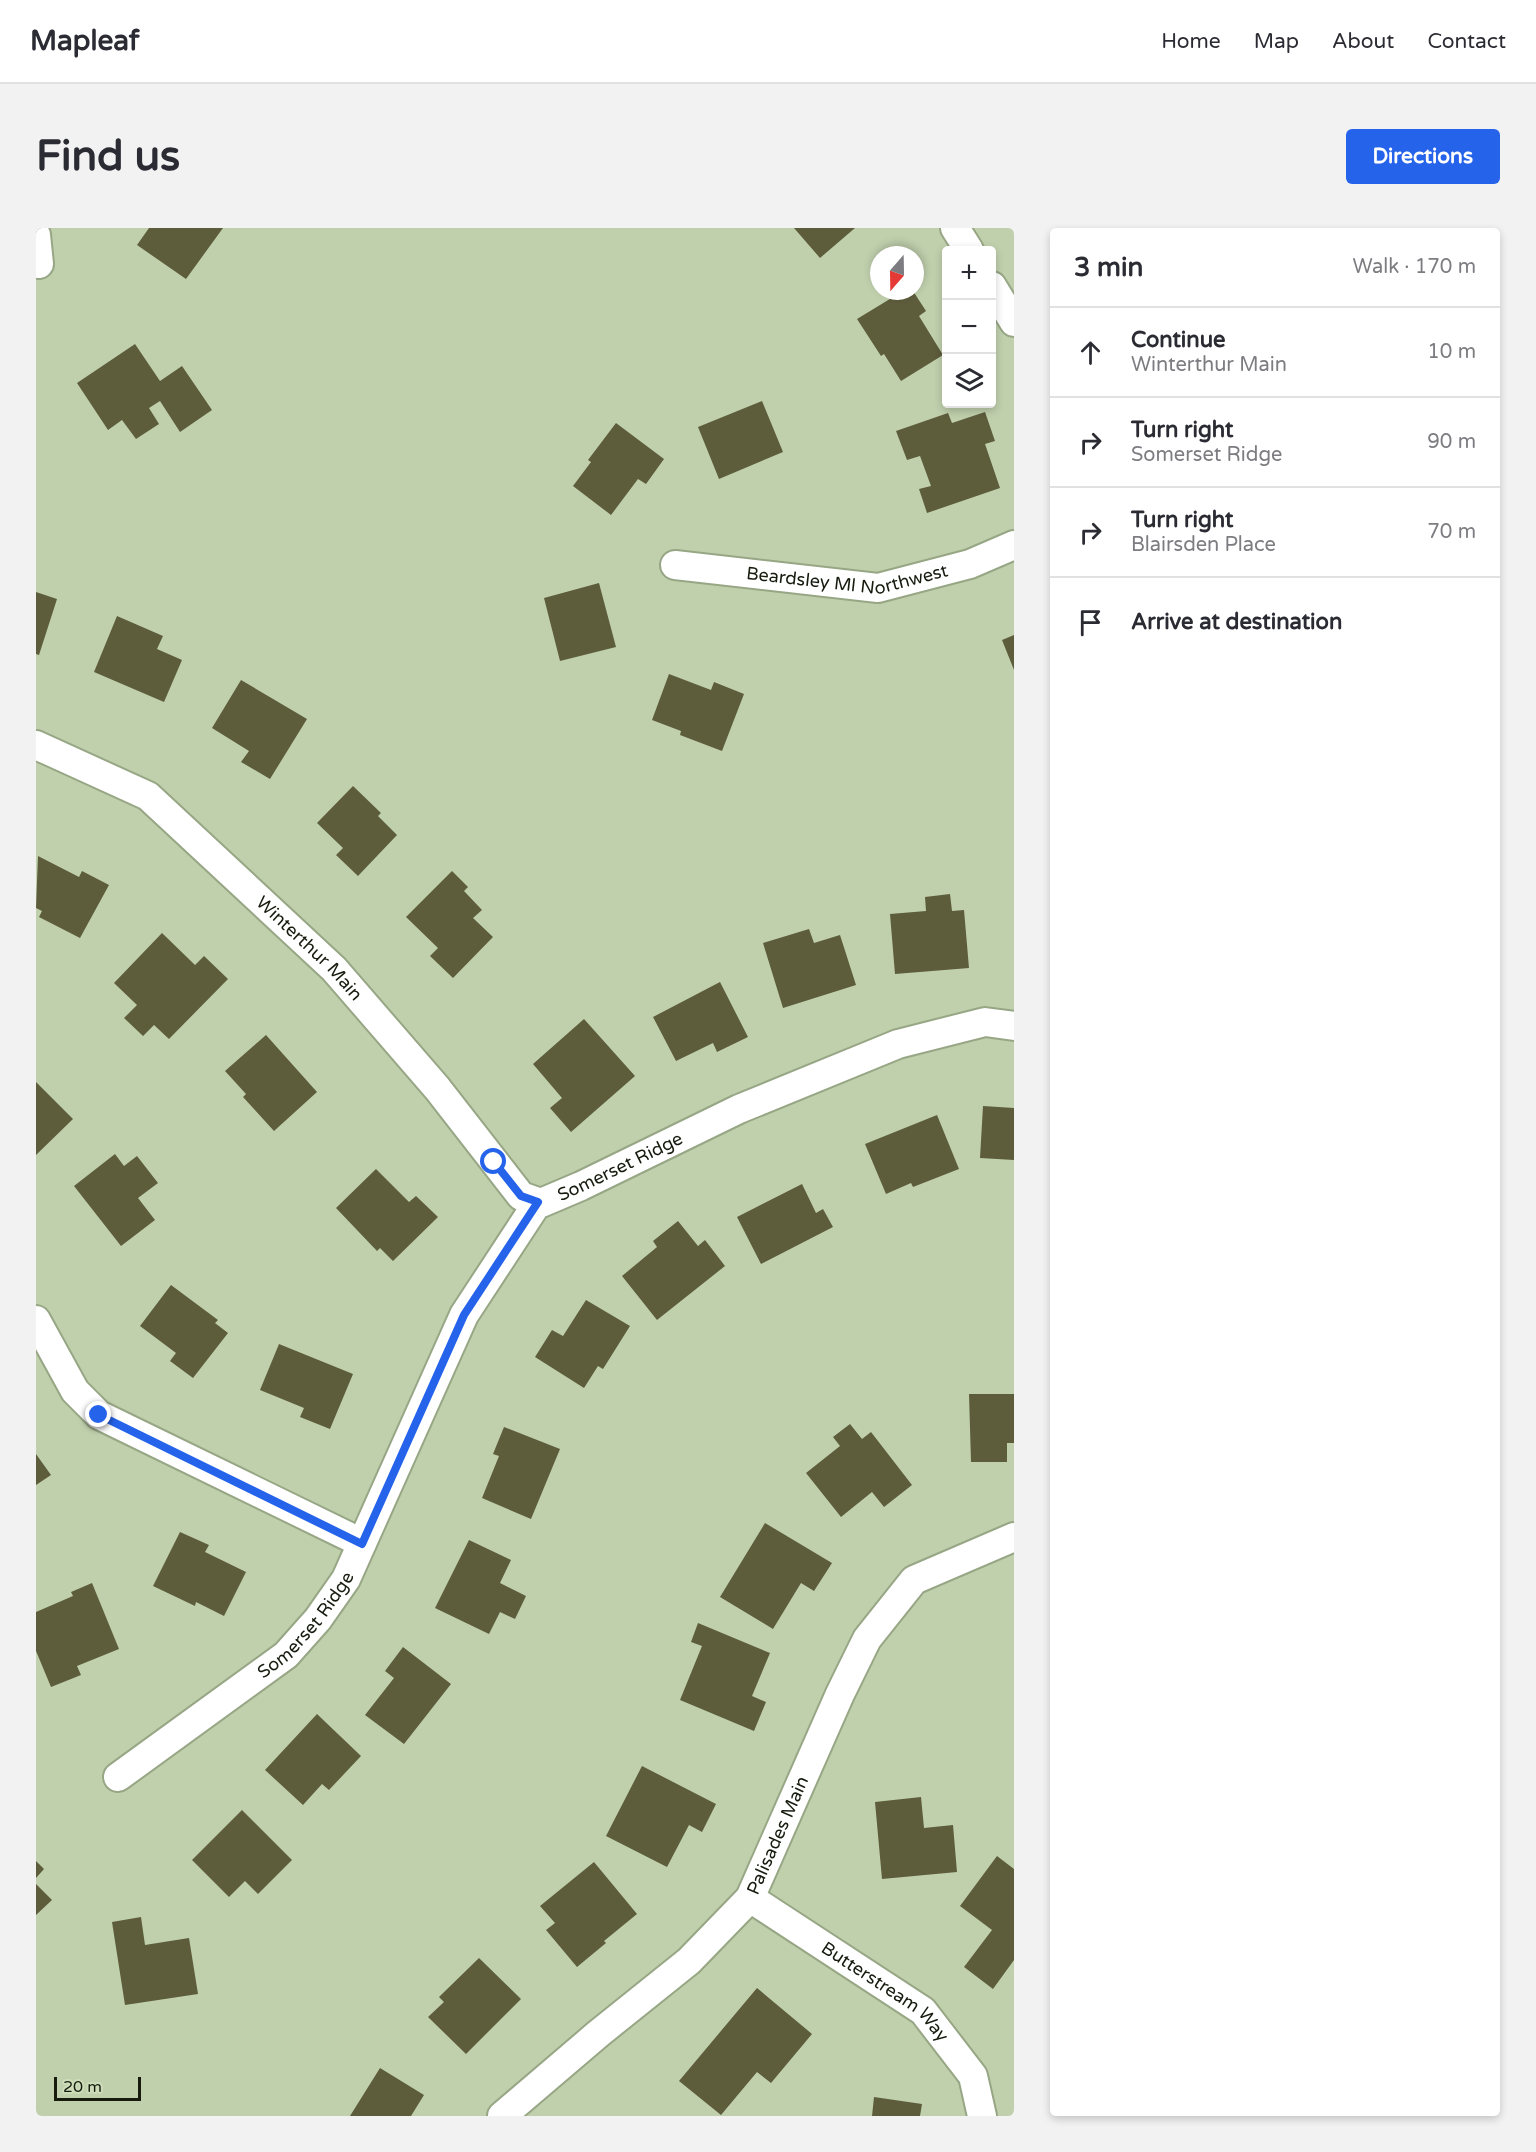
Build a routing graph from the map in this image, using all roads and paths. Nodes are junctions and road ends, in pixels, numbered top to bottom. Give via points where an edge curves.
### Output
1 (955, 228) edge
2 (36, 236) edge
3 (966, 246) edge
4 (39, 264) dead end
5 (996, 293) edge
6 (1014, 322) edge
7 (1014, 545) edge
8 (675, 565) dead end
9 (36, 745) edge
10 (1014, 1026) edge
11 (538, 1202) junction
12 (36, 1320) edge
13 (1014, 1537) edge
14 (362, 1544) junction
15 (117, 1777) dead end
16 (750, 1898) junction
17 (502, 2116) edge
18 (982, 2116) edge

1 - 3 street
2 - 4 street
5 - 6 street
7 - 8 street, Beardsley Ml Northwest via 970,564 878,588
9 - 11 street, Winterthur Main via 148,796 334,969 436,1088 521,1196
10 - 11 street, Somerset Ridge via 986,1022 898,1044 739,1109 581,1186
11 - 14 street, Somerset Ridge via 464,1315
12 - 14 street via 75,1391 99,1415
13 - 16 street, Palisades Main via 914,1580 867,1640
14 - 15 street, Somerset Ridge via 346,1579 318,1619 286,1654
16 - 17 street, Palisades Main via 689,1961
16 - 18 street, Butterstream Way via 923,2011 973,2076

